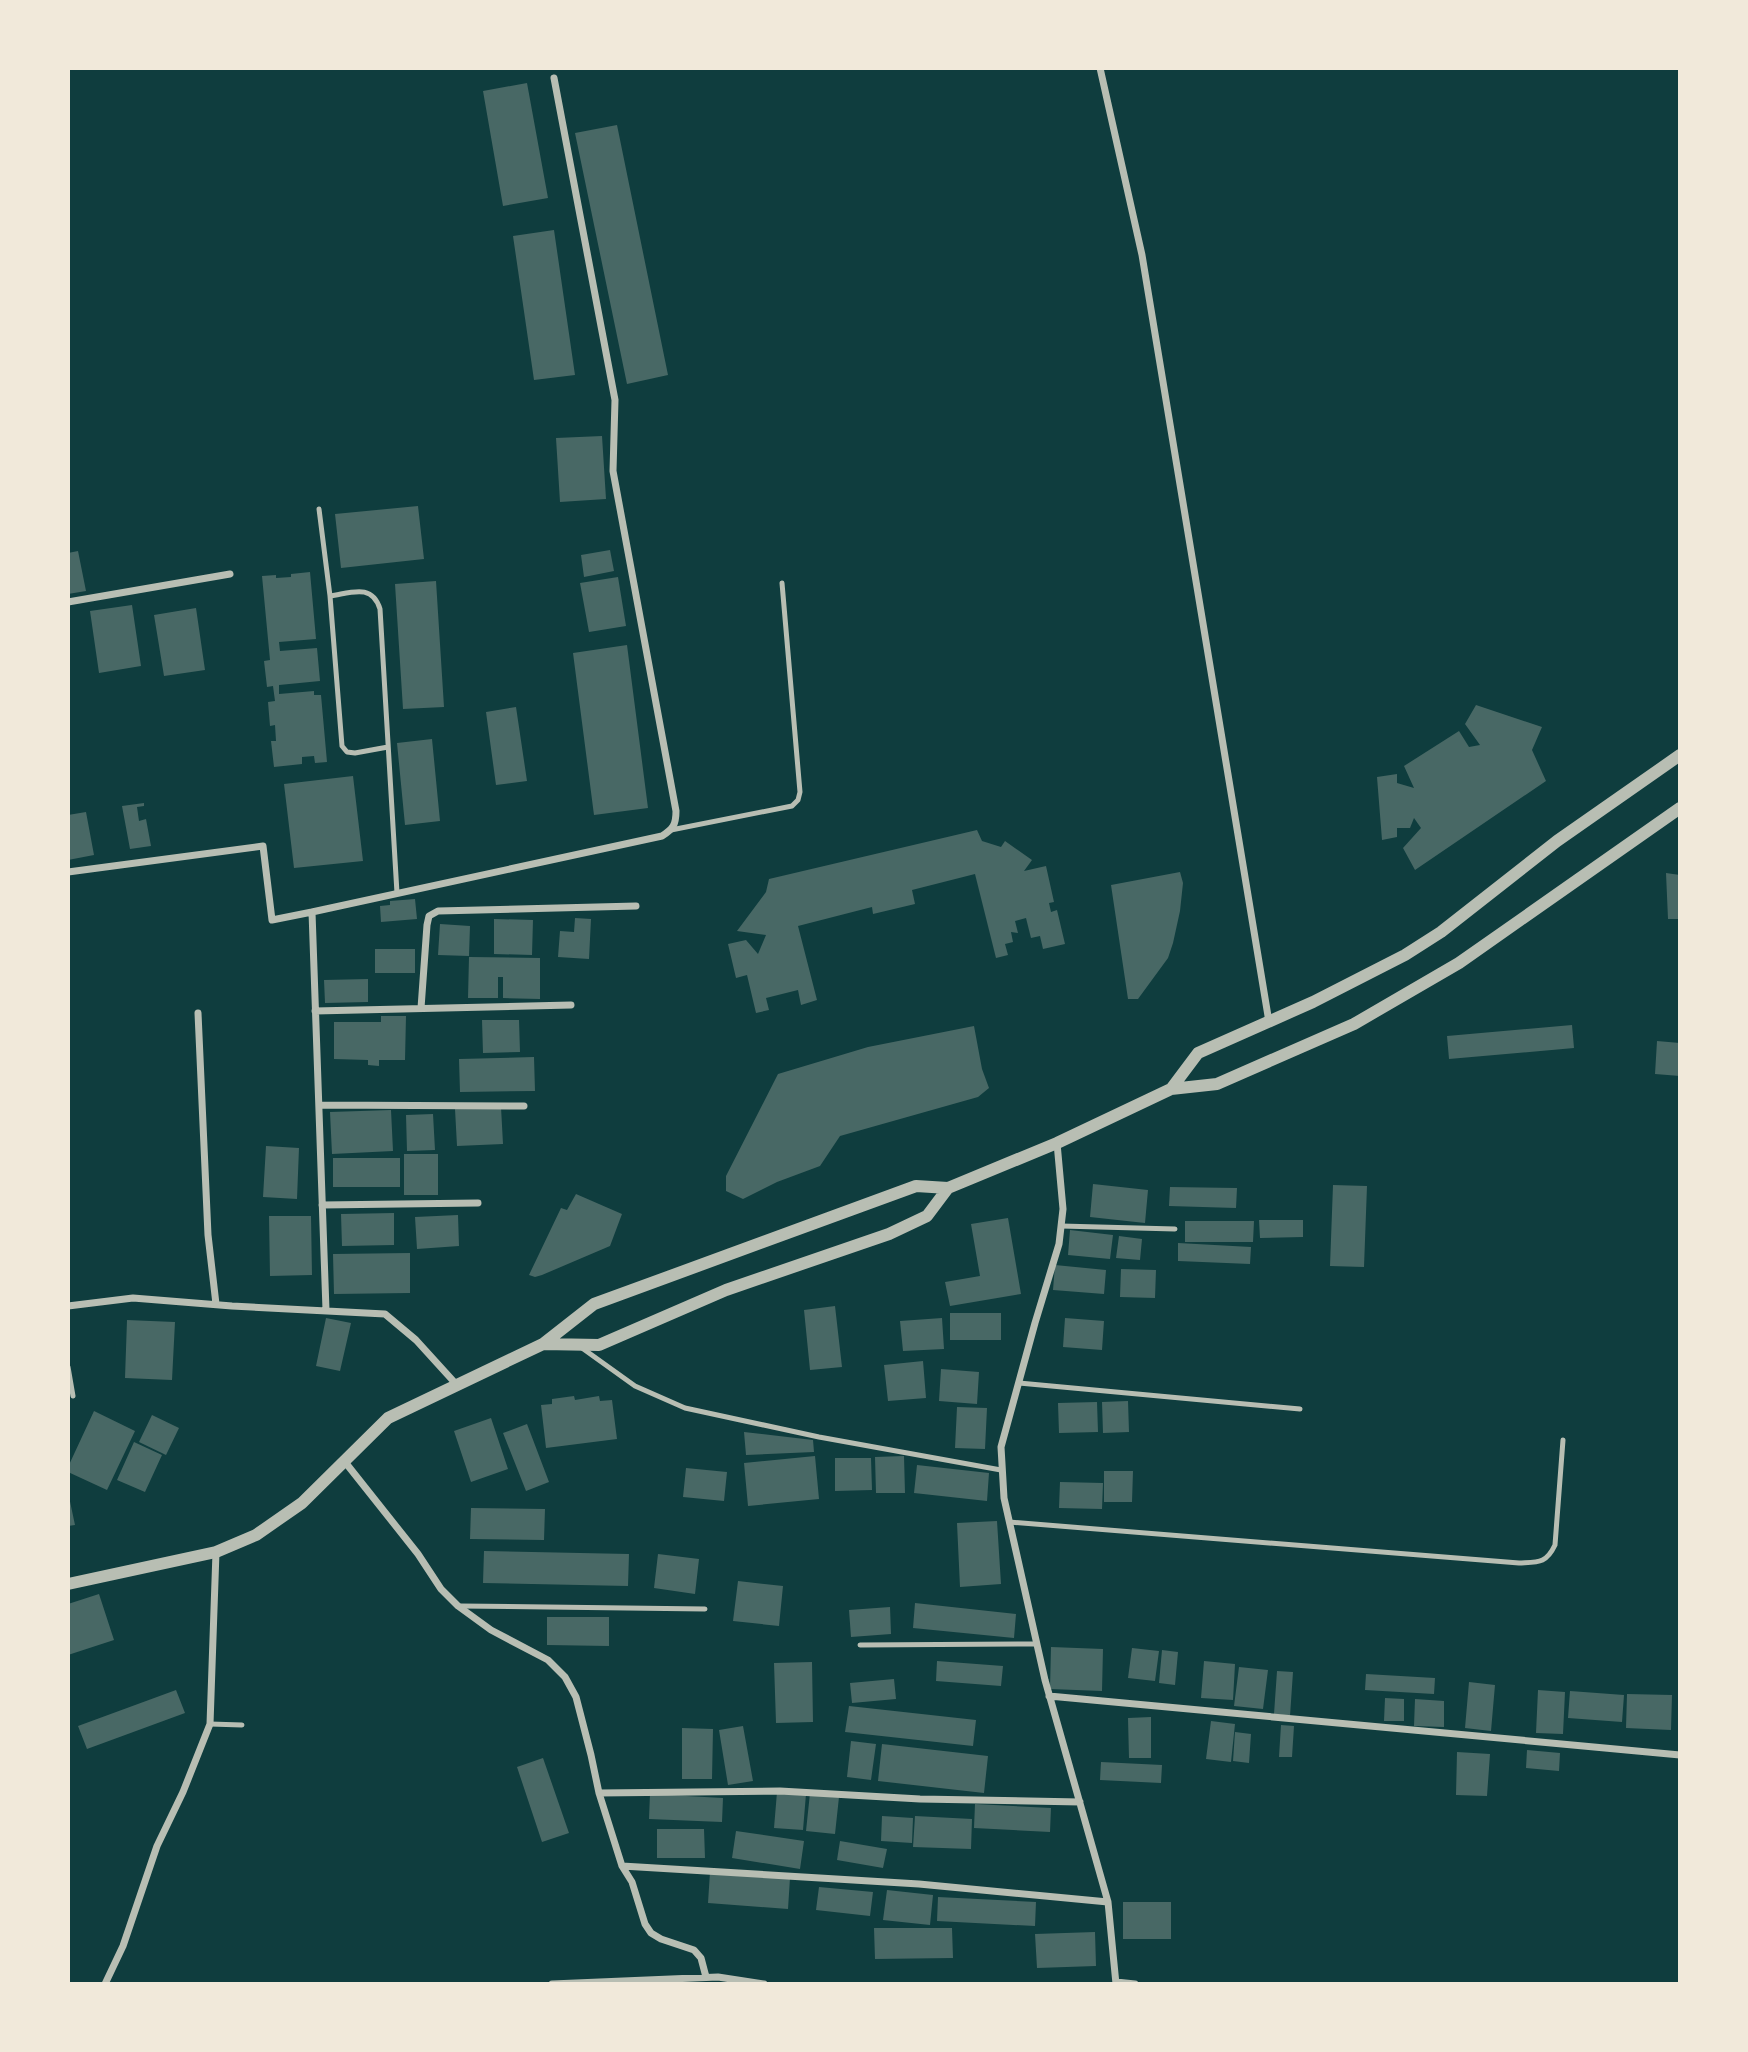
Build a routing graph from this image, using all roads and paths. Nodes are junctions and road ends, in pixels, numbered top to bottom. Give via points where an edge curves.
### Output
1 (1100, 68) edge
2 (554, 78) dead end
3 (319, 509) dead end
4 (230, 574) dead end
5 (782, 583) dead end
6 (330, 596) junction
7 (68, 602) edge
8 (388, 747) junction
9 (1680, 755) edge
10 (1680, 808) edge
11 (671, 830) junction
12 (68, 872) edge
13 (397, 892) junction
14 (636, 906) dead end
15 (312, 912) junction
16 (571, 1005) dead end
17 (421, 1008) junction
18 (316, 1011) junction
19 (198, 1013) dead end
20 (1269, 1021) junction
21 (1171, 1089) junction
22 (319, 1105) junction
23 (524, 1106) dead end
24 (1057, 1143) junction
25 (948, 1188) junction
26 (478, 1203) dead end
27 (322, 1205) junction
28 (1061, 1226) junction
29 (1175, 1229) dead end
30 (216, 1304) junction
31 (68, 1306) edge
32 (326, 1310) junction
33 (543, 1344) junction
34 (577, 1344) junction
35 (68, 1367) edge
36 (1019, 1383) junction
37 (456, 1384) junction
38 (73, 1396) dead end
39 (1300, 1409) dead end
40 (1563, 1440) dead end
41 (345, 1462) junction
42 (1002, 1470) junction
43 (1009, 1522) junction
44 (216, 1552) junction
45 (68, 1584) edge
46 (458, 1606) junction
47 (705, 1609) dead end
48 (1037, 1644) junction
49 (860, 1645) dead end
50 (1049, 1696) junction
51 (210, 1724) junction
52 (242, 1725) dead end
53 (1680, 1755) edge
54 (599, 1793) junction
55 (1080, 1802) junction
56 (622, 1866) junction
57 (1108, 1902) junction
58 (706, 1977) junction
59 (1116, 1983) edge
60 (105, 1984) edge
61 (552, 1984) edge
62 (764, 1984) edge
63 (1135, 1984) edge

1 - 20 street via 1142,255
2 - 11 street via 615,400 613,471 676,811
3 - 6 lane
4 - 7 street
5 - 11 lane via 798,800 792,806
6 - 8 lane via 368,591 377,600
6 - 8 lane via 342,746 355,753
8 - 13 lane
9 - 20 street via 1441,932 1405,955
10 - 21 street via 1459,962 1354,1024 1217,1084
11 - 13 street via 662,836
12 - 15 street via 263,846 272,920
13 - 15 street
14 - 17 street via 438,911 429,916 427,925
15 - 18 street
16 - 17 street
17 - 18 street
18 - 22 street
19 - 30 street via 208,1235
20 - 21 street via 1198,1053
21 - 24 street
22 - 23 street
22 - 27 street
24 - 25 street
24 - 28 street
25 - 33 street via 916,1186 594,1304
25 - 34 street via 927,1216 889,1234 726,1290 599,1345
26 - 27 street
27 - 32 street
28 - 29 lane
28 - 36 street
30 - 31 street via 133,1298
30 - 32 street
32 - 37 street via 385,1314
33 - 34 street
33 - 37 street
34 - 42 lane via 635,1386 685,1408
35 - 38 lane
36 - 39 lane
36 - 42 street via 1001,1447
37 - 41 street via 388,1418
40 - 43 lane via 1555,1545 1549,1556 1537,1562
41 - 44 street via 302,1503 256,1535
41 - 46 street
42 - 43 street
43 - 48 street
44 - 45 street
44 - 51 street
46 - 47 lane
46 - 54 street via 491,1630 548,1660 565,1677 576,1697
48 - 49 lane
48 - 50 street
50 - 53 street
50 - 55 street
51 - 52 lane
51 - 60 street
54 - 55 street via 780,1791
54 - 56 street
55 - 57 street
56 - 57 street via 919,1884
56 - 58 street via 651,1933 694,1950
57 - 59 street
58 - 61 street
58 - 62 street
59 - 63 street

